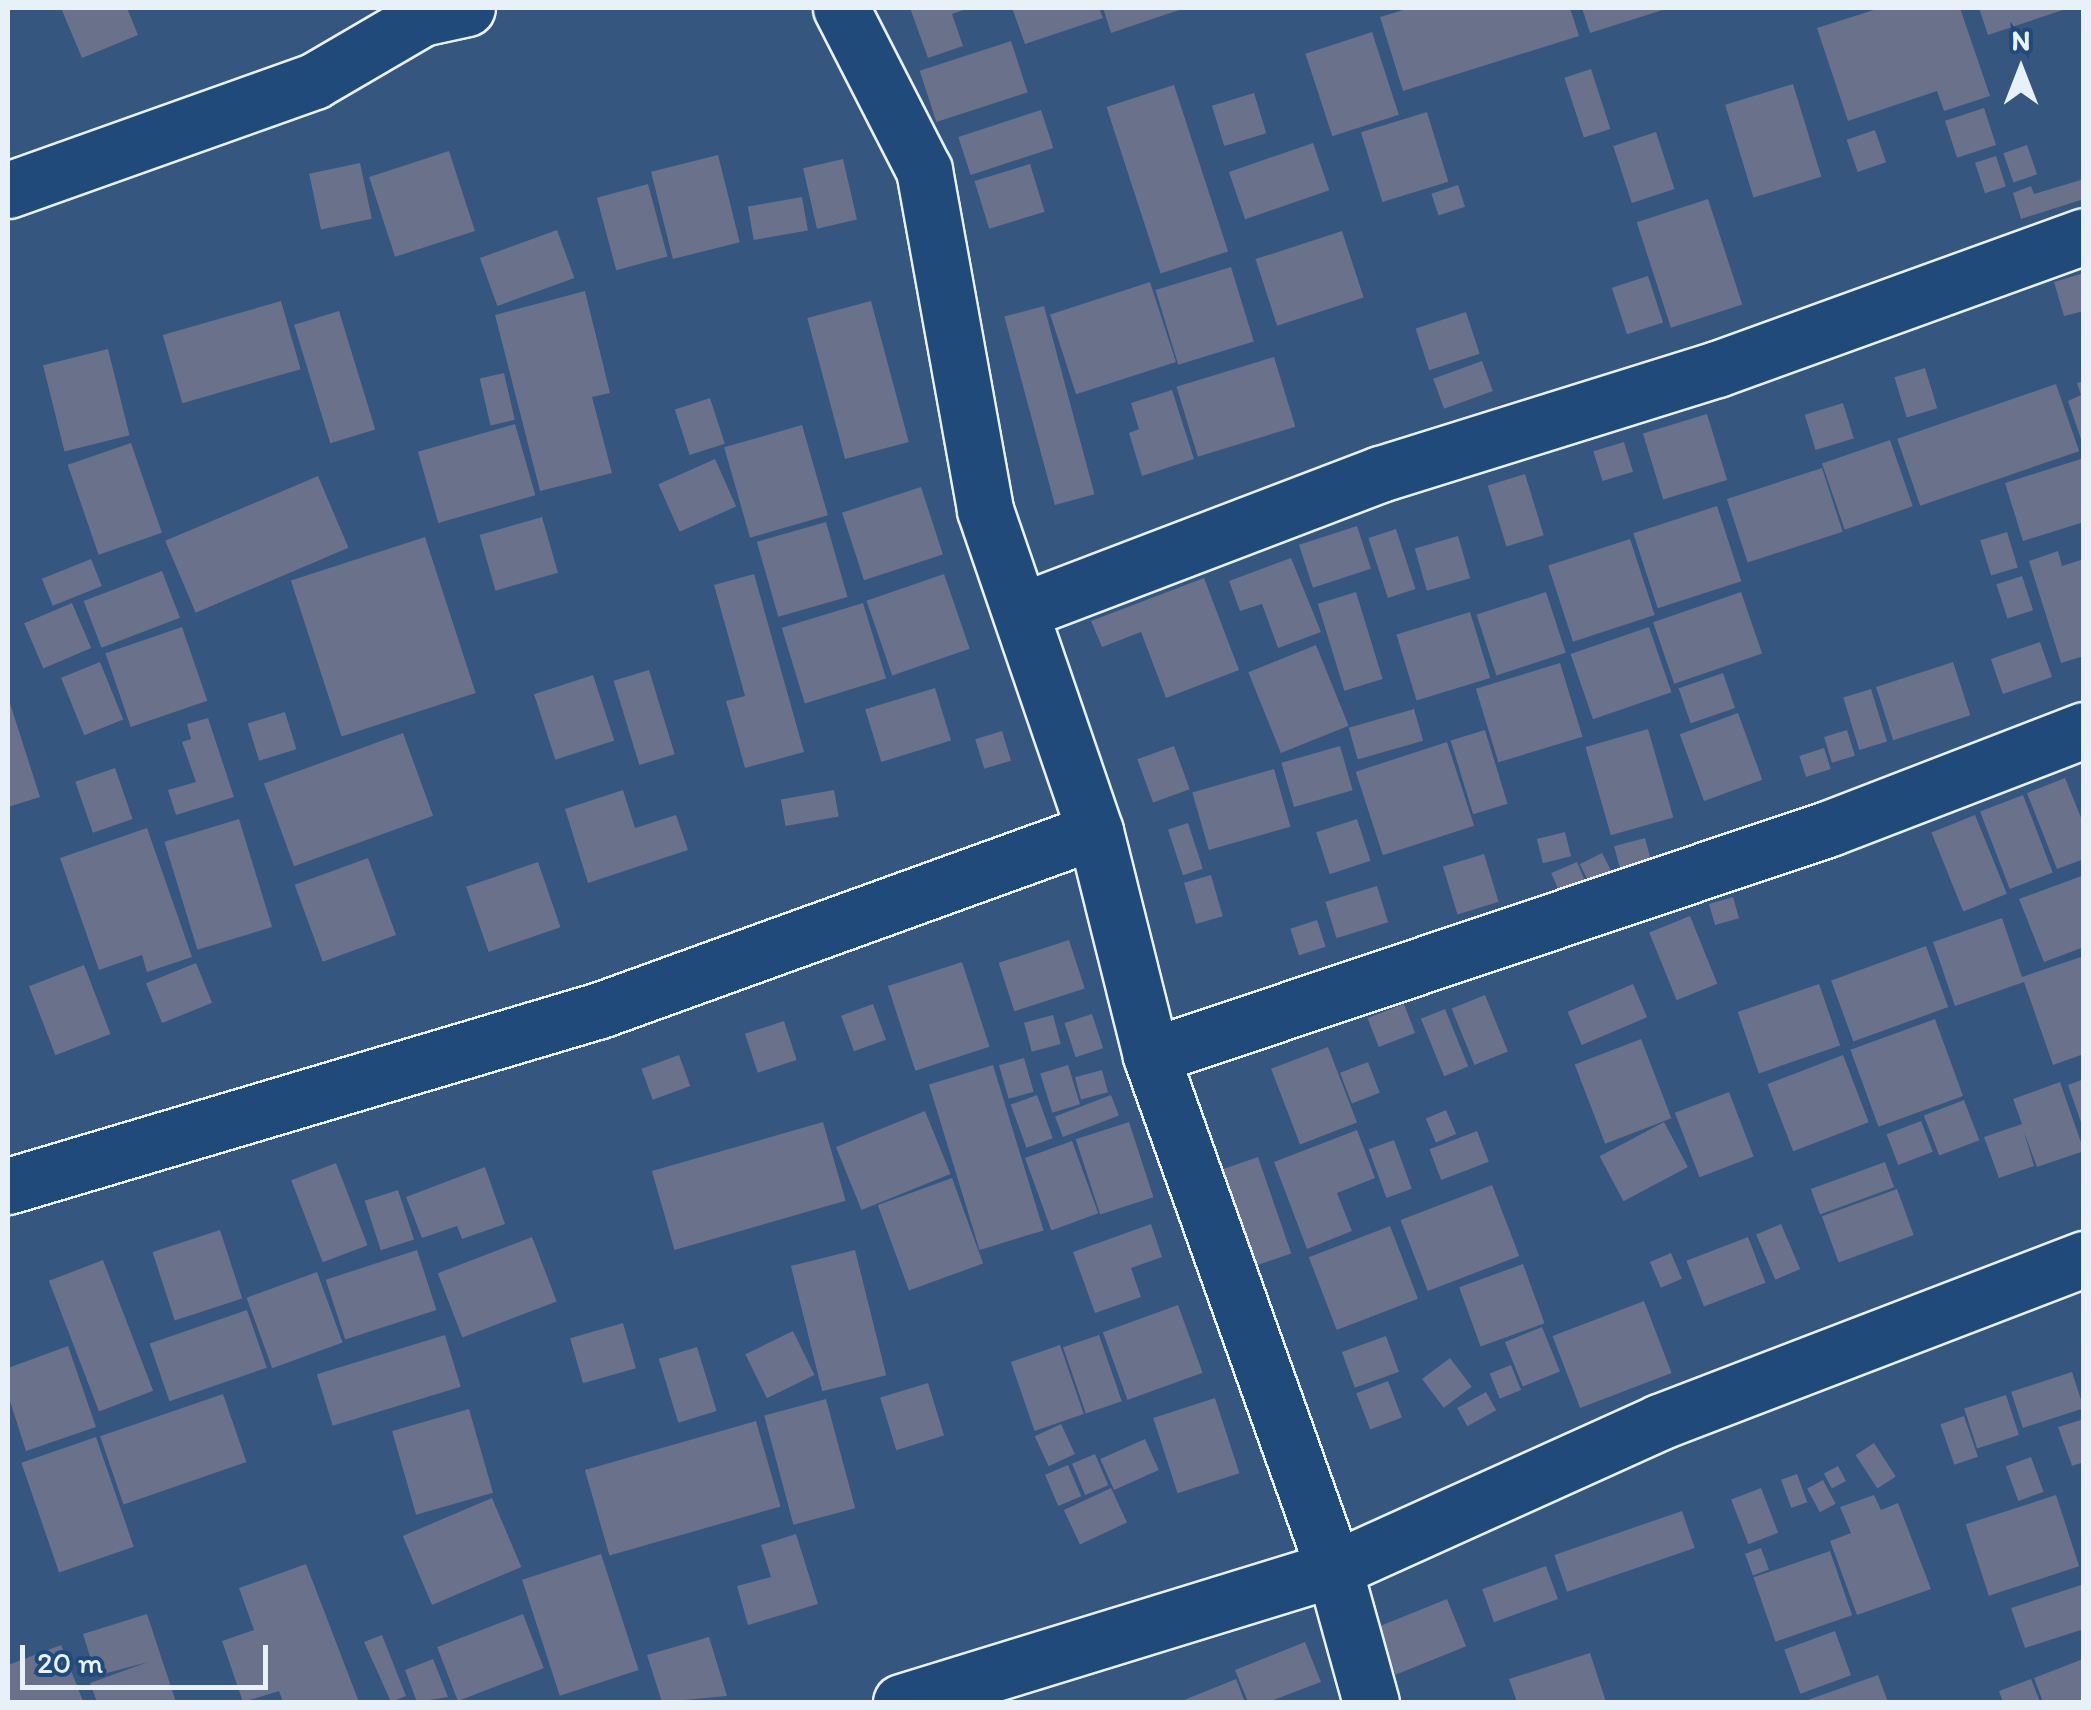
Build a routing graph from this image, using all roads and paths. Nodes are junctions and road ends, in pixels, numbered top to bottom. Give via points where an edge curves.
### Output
1 (466, 8) edge
2 (841, 8) edge
3 (8, 190) edge
4 (2084, 236) edge
5 (1024, 610) junction
6 (2084, 730) edge
7 (1095, 831) junction
8 (1152, 1056) junction
9 (8, 1186) edge
10 (2084, 1259) edge
11 (1334, 1568) junction
12 (902, 1702) edge
13 (1371, 1702) edge

1 - 3 street via 422,18 314,81
2 - 5 street via 924,170 984,510
4 - 5 street via 1716,369 1380,474
5 - 7 street
6 - 8 street via 1830,828
7 - 8 street
7 - 9 street via 600,1010
8 - 11 street
10 - 11 street via 1659,1422
11 - 12 street
11 - 13 street

